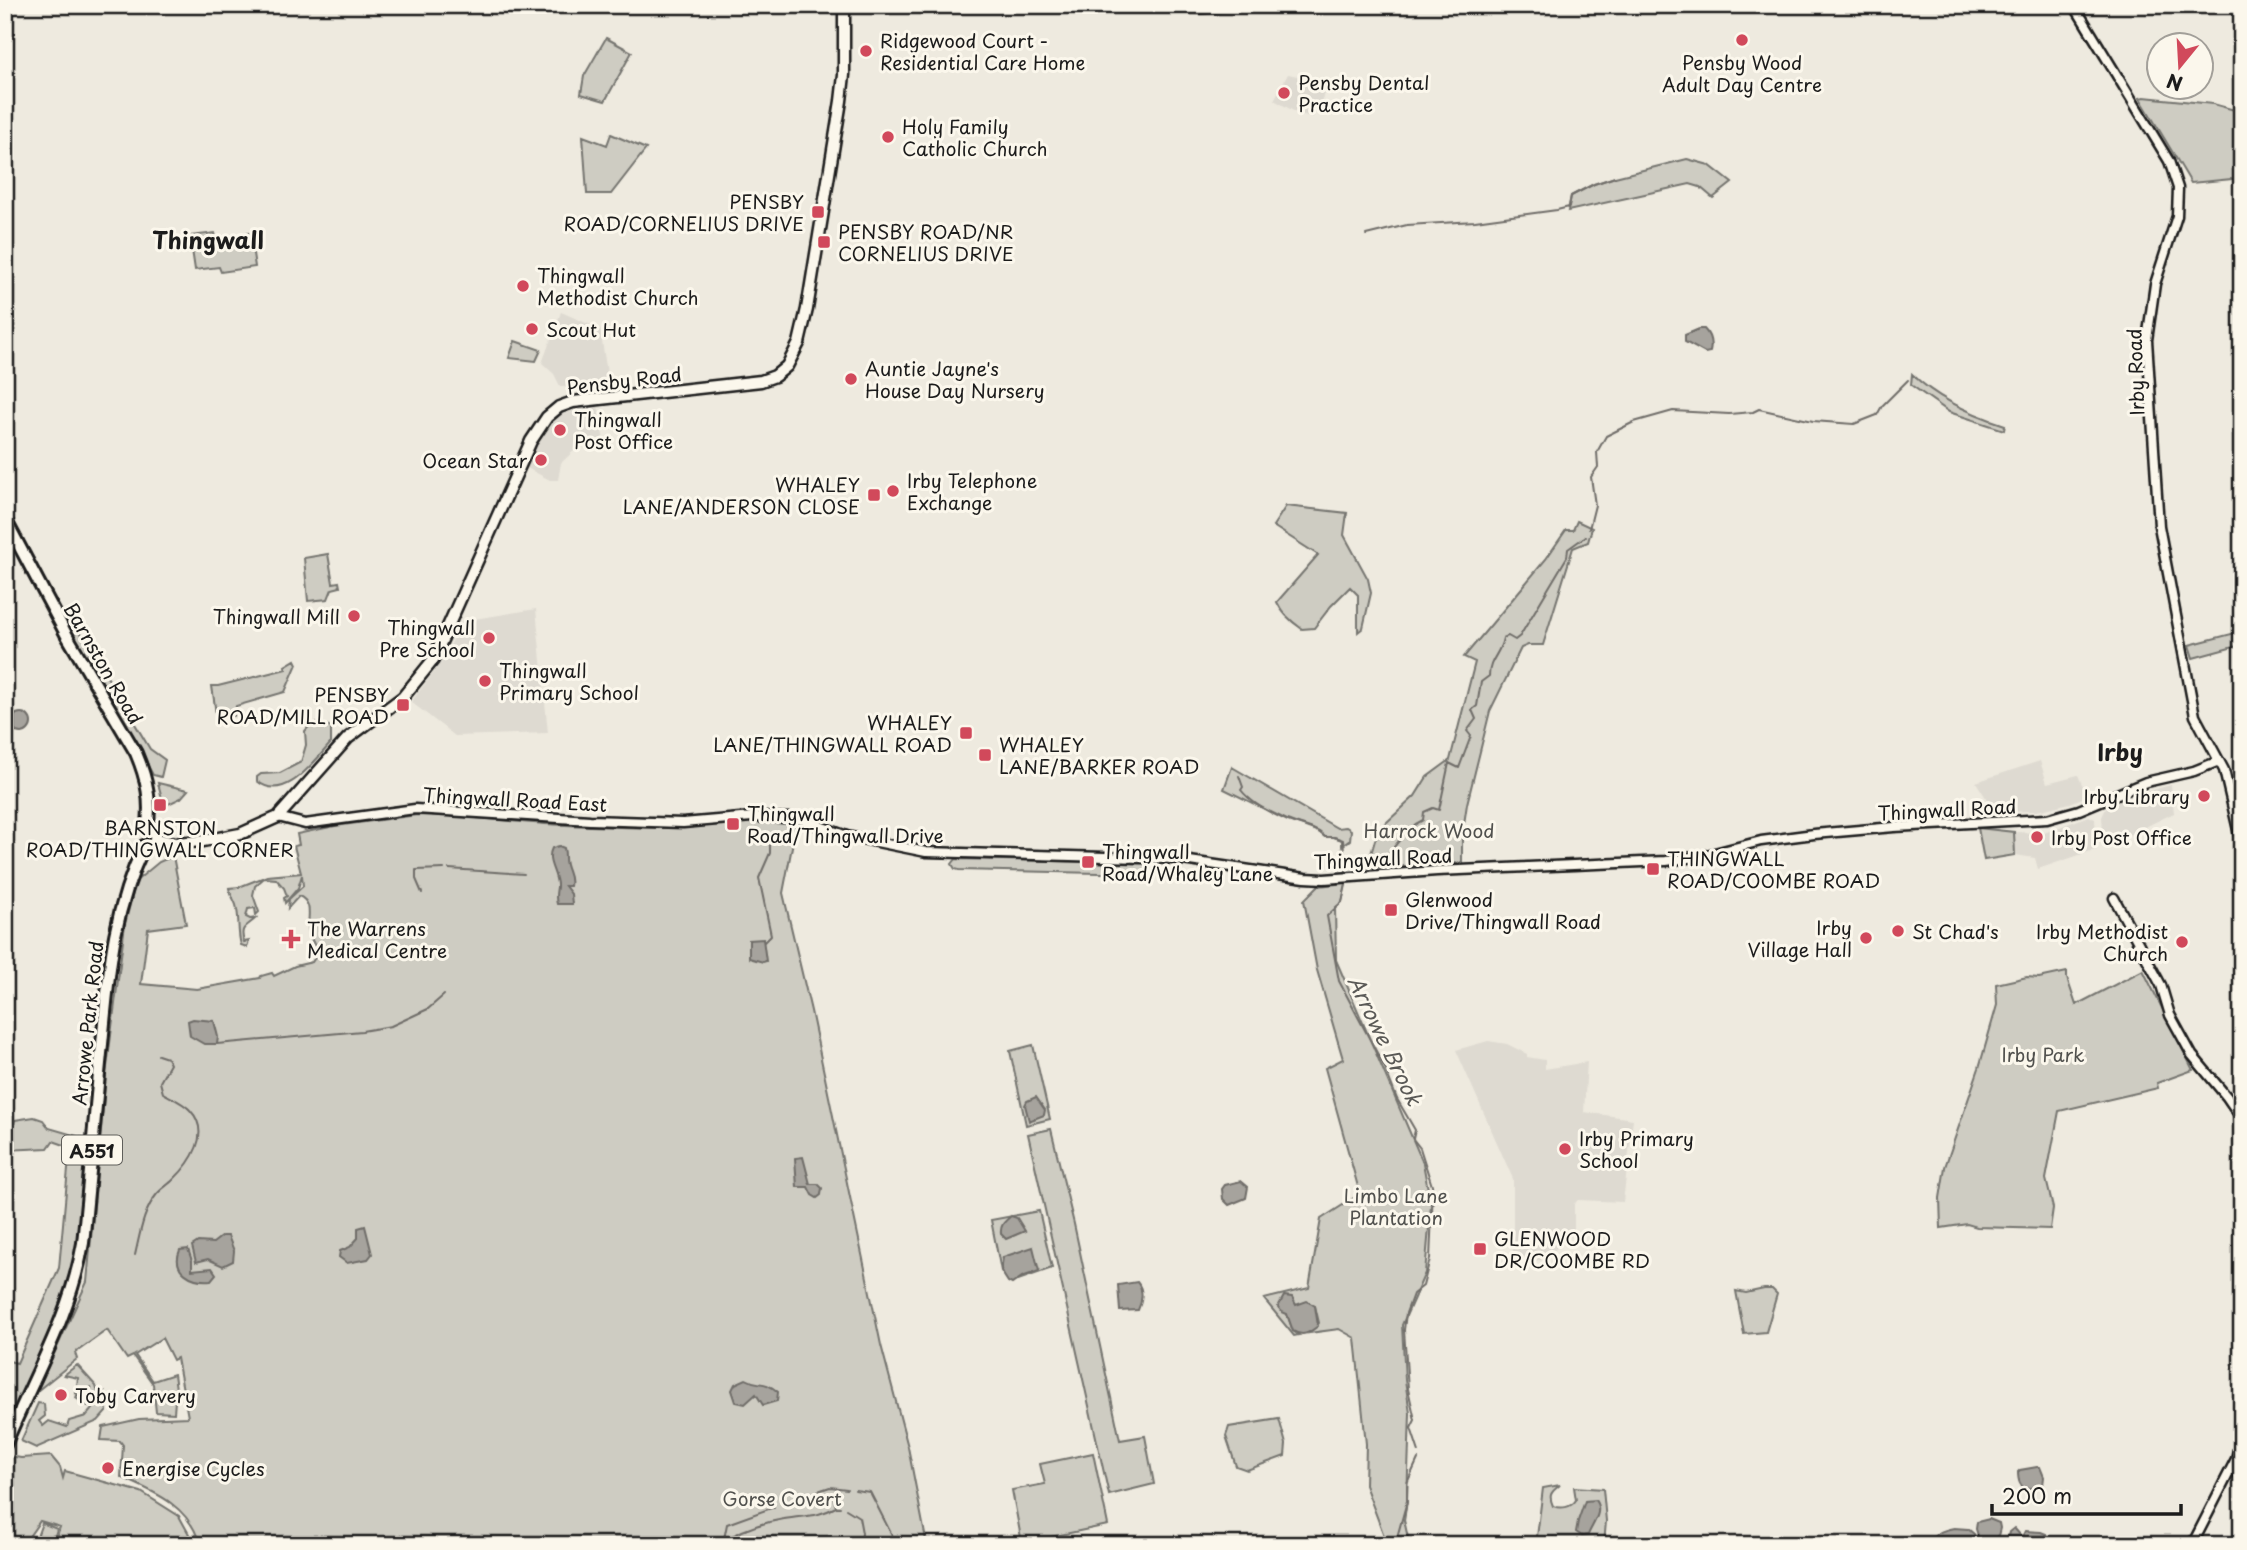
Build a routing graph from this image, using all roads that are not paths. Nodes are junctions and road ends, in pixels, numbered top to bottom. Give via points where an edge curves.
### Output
1 (844, 5) edge
2 (2074, 5) edge
3 (5, 519) edge
4 (2219, 761) junction
5 (278, 817) junction
6 (752, 817) joint
7 (147, 830) junction
8 (156, 839) junction
9 (144, 846) junction
10 (2242, 847) edge
11 (2113, 898) dead end
12 (2242, 1119) edge
13 (2242, 1432) edge
14 (5, 1445) edge
15 (2192, 1545) edge

1 - 5 main road, Pensby Road via 844,75 838,122 807,309 799,343 787,366 761,382 573,402 547,417 530,441 433,660 402,697 338,748
2 - 4 street, Irby Road via 2169,161 2178,188 2177,216 2149,312 2153,452 2164,561 2195,716
3 - 7 main road, Barnston Road via 136,753 149,794
4 - 6 street, Thingwall Road via 2040,820 1814,834 1666,861 1324,879 1176,859 926,852 847,836 804,820
4 - 10 street, Irby Road
5 - 6 street, Thingwall Road East via 304,824 415,808 682,823
5 - 8 main road, Pensby Road via 240,834 203,841
7 - 8 main road
7 - 9 main road via 139,838
8 - 9 main road
9 - 14 main road, Arrowe Park Road / A551 via 131,872 115,928 78,1272
11 - 12 street via 2161,985 2170,1015 2192,1055
13 - 15 street via 2236,1460

